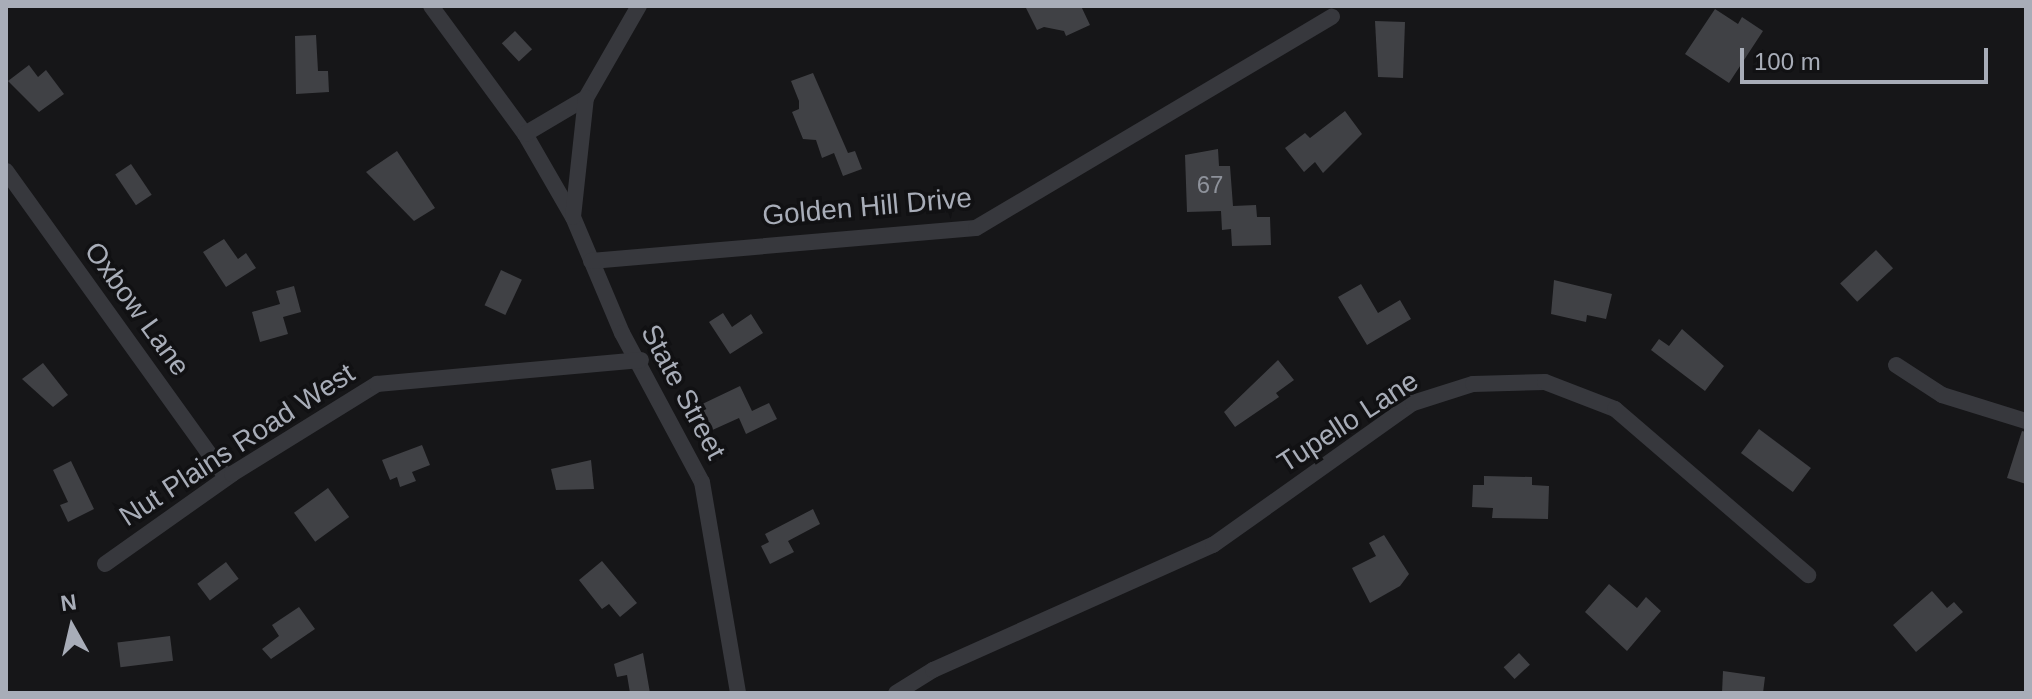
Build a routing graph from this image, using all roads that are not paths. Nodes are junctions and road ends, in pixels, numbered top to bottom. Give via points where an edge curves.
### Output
1 (431, 6) edge
2 (639, 6) edge
3 (1332, 17) dead end
4 (586, 98) junction
5 (525, 134) junction
6 (6, 171) edge
7 (573, 217) junction
8 (591, 261) junction
9 (641, 360) junction
10 (1896, 365) dead end
11 (2026, 421) edge
12 (226, 477) junction
13 (105, 564) dead end
14 (1808, 575) dead end
15 (738, 693) edge
16 (896, 693) edge

1 - 5 street, State Street
2 - 4 street
3 - 8 street, Golden Hill Drive via 976,228
4 - 5 street
4 - 7 street
5 - 7 street, State Street
6 - 12 street, Oxbow Lane
7 - 8 street, State Street
8 - 9 street, State Street via 622,333
9 - 12 street, Nut Plains Road West via 377,384
9 - 15 street, State Street via 702,482
10 - 11 street via 1942,395
12 - 13 street, Nut Plains Road West
14 - 16 street, Tupello Lane via 1615,409 1545,382 1473,384 1413,403 1213,545 933,670

